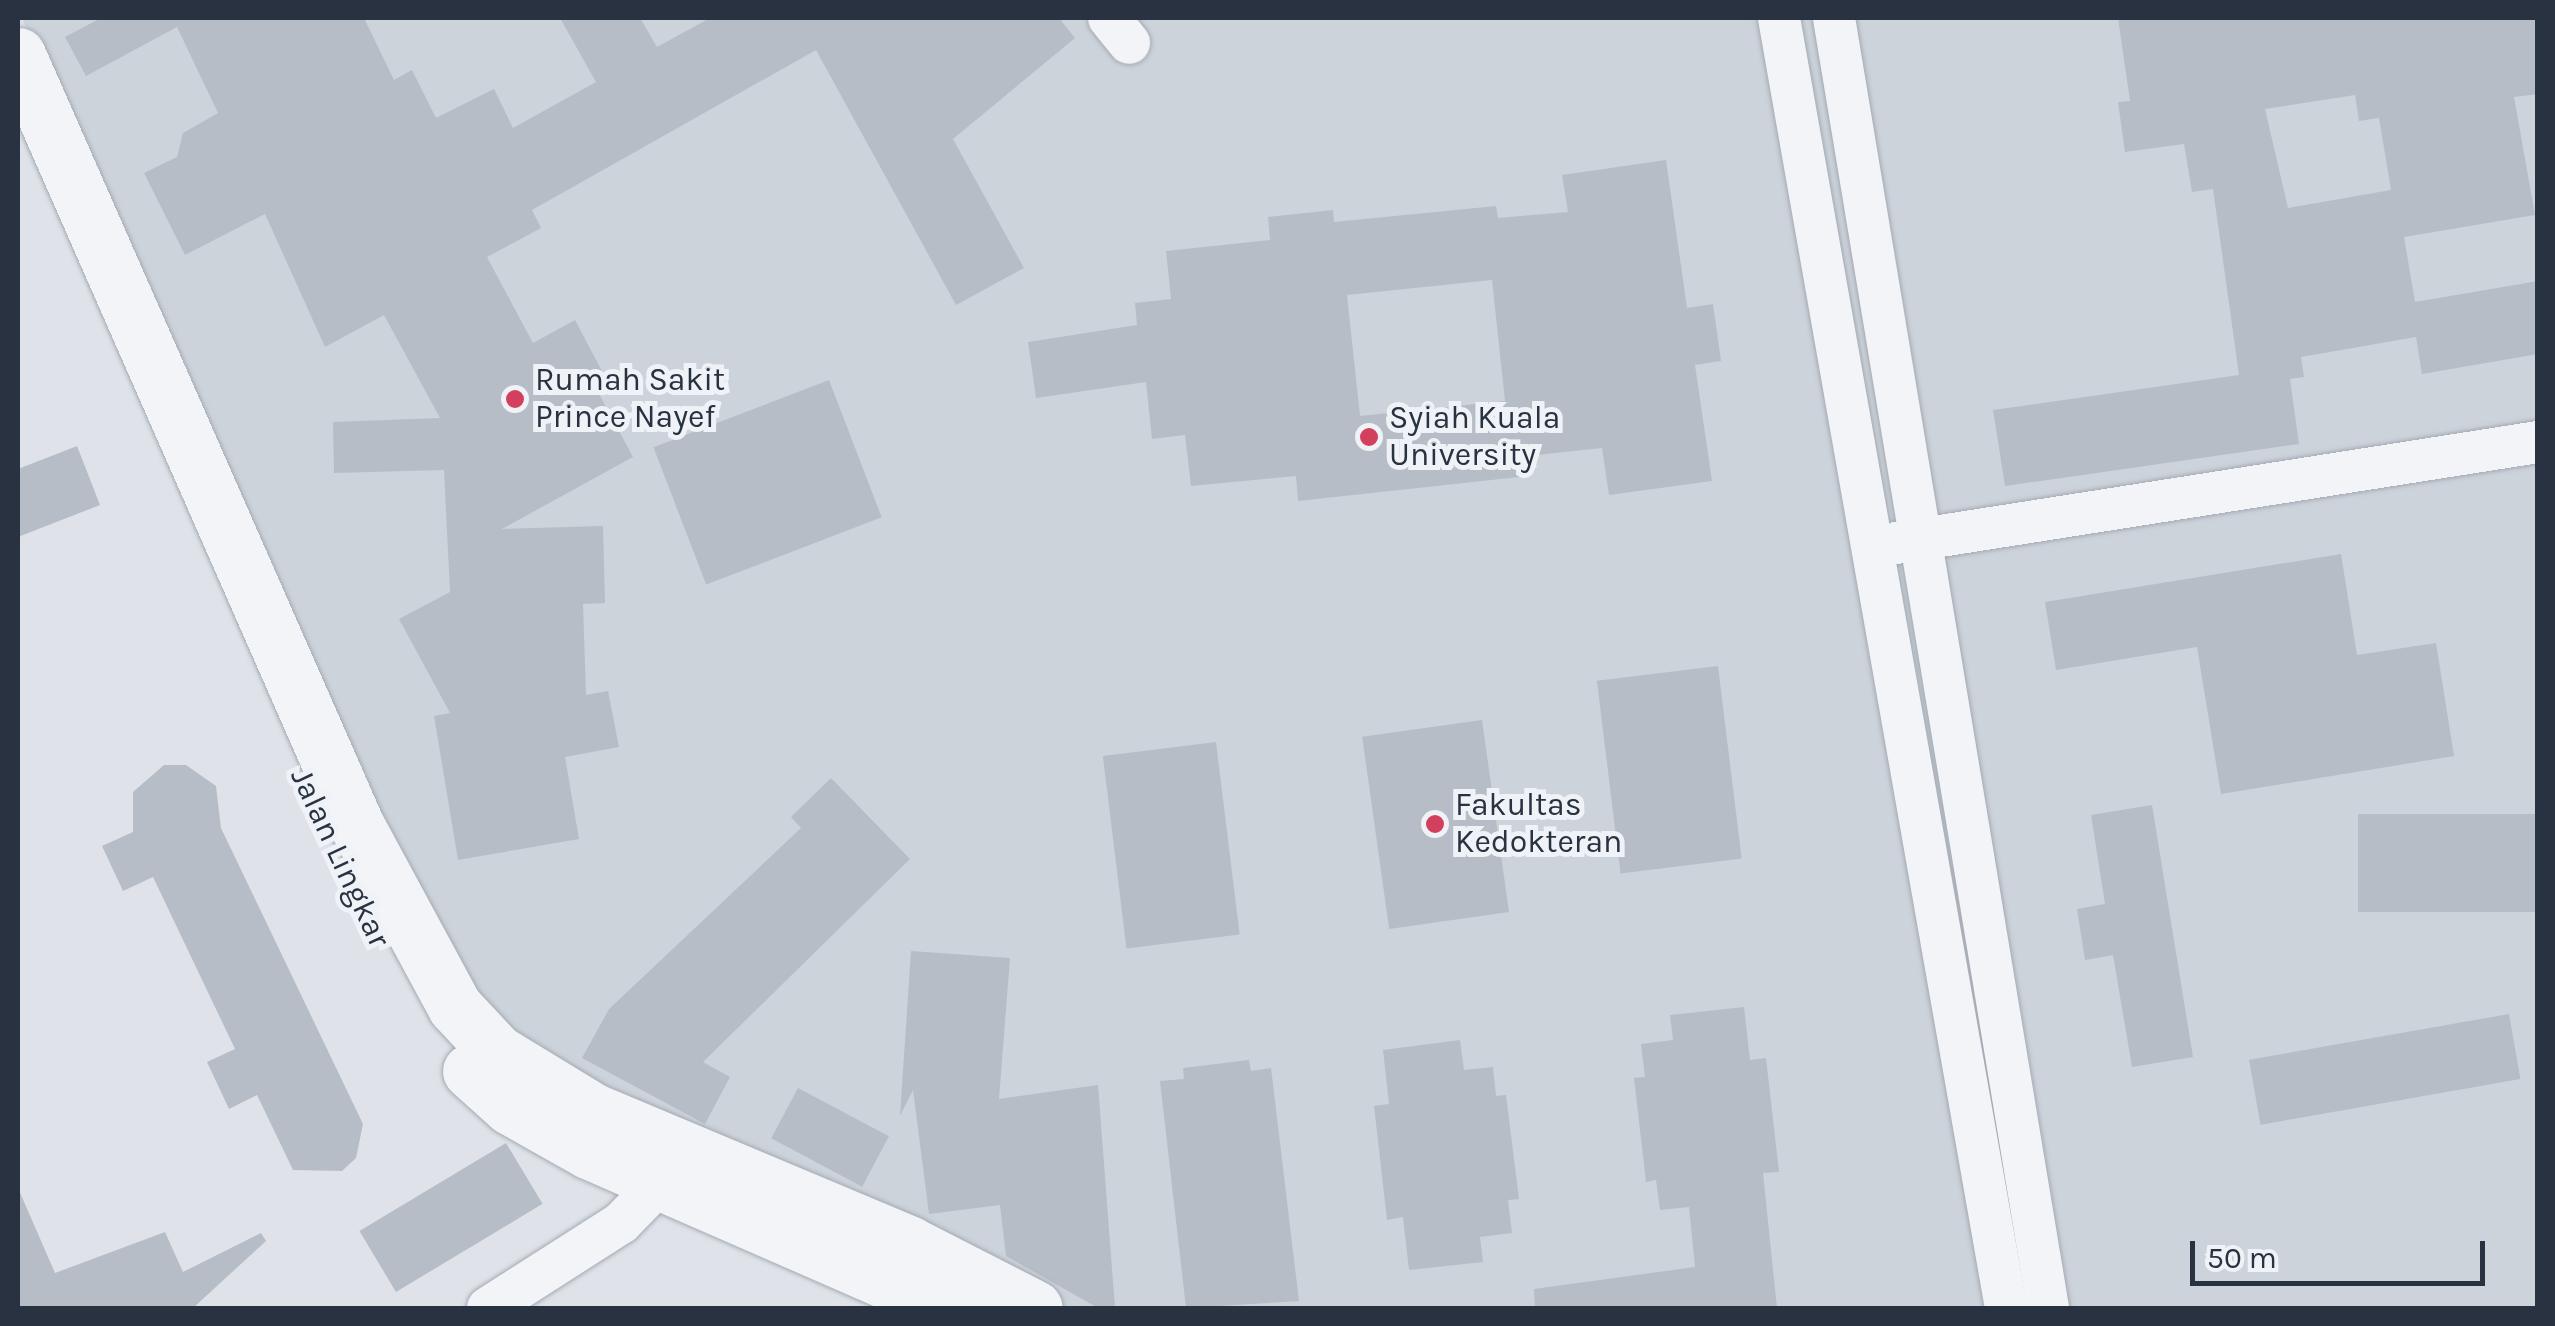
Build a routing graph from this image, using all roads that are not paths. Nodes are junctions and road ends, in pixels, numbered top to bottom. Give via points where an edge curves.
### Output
1 (1780, 18) edge
2 (1834, 18) edge
3 (18, 54) edge
4 (18, 139) edge
5 (2538, 442) edge
6 (1922, 540) junction
7 (1874, 546) junction
8 (659, 1184) junction
9 (488, 1308) edge
10 (948, 1308) edge
11 (1035, 1308) edge
12 (2006, 1308) edge
13 (2048, 1308) edge

1 - 7 street
2 - 6 street
3 - 11 street via 356,824 455,1007 497,1052 592,1110 910,1244
4 - 8 street, Jalan Lingkar via 395,972 452,1052 510,1107
5 - 6 street
6 - 7 street
6 - 13 street
7 - 12 street
8 - 9 street via 622,1224
8 - 10 street, Jalan Lingkar

